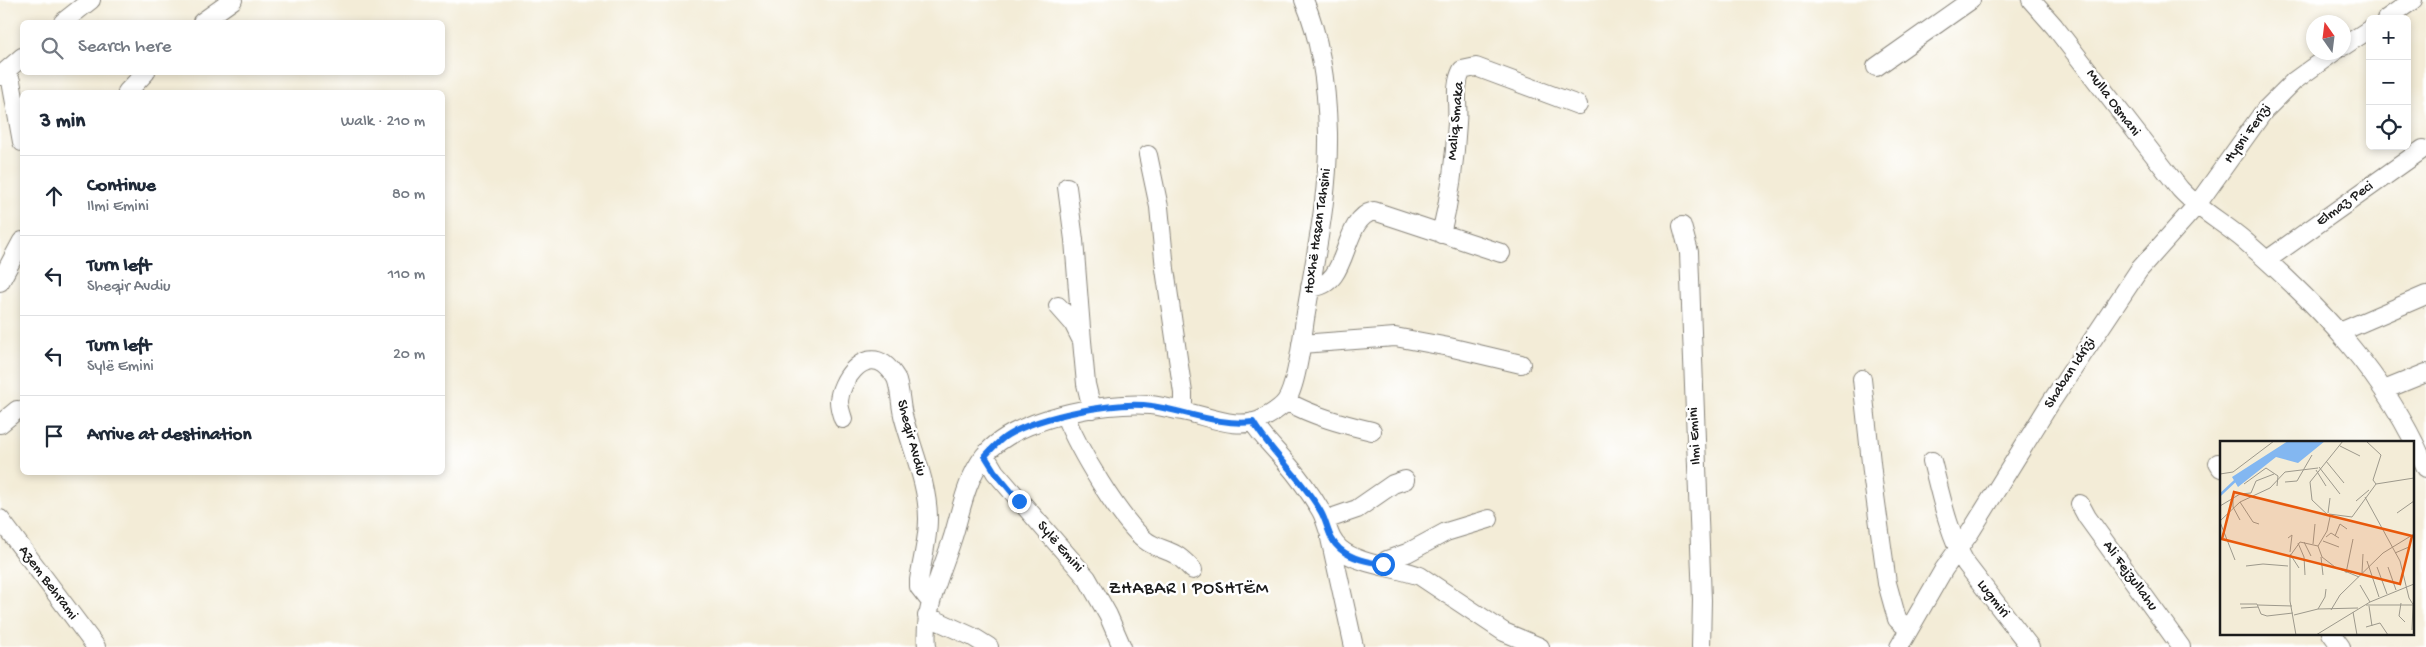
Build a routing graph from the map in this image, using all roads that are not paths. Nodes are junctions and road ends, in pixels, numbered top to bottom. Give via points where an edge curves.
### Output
1 (91, 0) edge
2 (234, 0) edge
3 (1304, 0) edge
4 (1971, 0) edge
5 (2031, 0) edge
6 (2413, 0) edge
7 (2392, 15) edge
8 (65, 20) edge
9 (205, 20) edge
10 (2366, 32) edge
11 (2351, 41) edge
12 (20, 59) edge
13 (2323, 60) edge
14 (1876, 67) dead end
15 (3, 74) edge
16 (143, 75) edge
17 (129, 90) edge
18 (1578, 105) dead end
19 (20, 131) edge
20 (2423, 149) dead end
21 (1148, 155) dead end
22 (1067, 187) dead end
23 (2196, 206) junction
24 (1682, 226) dead end
25 (1441, 234) junction
26 (20, 245) edge
27 (1501, 253) dead end
28 (2267, 260) junction
29 (0, 282) edge
30 (1310, 287) junction
31 (2426, 294) edge
32 (1058, 306) dead end
33 (2340, 332) junction
34 (1082, 341) junction
35 (1301, 344) junction
36 (1521, 364) dead end
37 (2426, 373) edge
38 (1862, 379) dead end
39 (2384, 390) junction
40 (1286, 401) junction
41 (1092, 409) junction
42 (18, 410) dead end
43 (1183, 411) junction
44 (1065, 416) junction
45 (843, 419) dead end
46 (1253, 422) junction
47 (0, 424) edge
48 (1372, 431) dead end
49 (985, 456) junction
50 (1932, 461) dead end
51 (2426, 468) edge
52 (1405, 480) dead end
53 (2080, 504) dead end
54 (0, 519) edge
55 (1489, 519) dead end
56 (1325, 520) junction
57 (1330, 537) junction
58 (1958, 550) junction
59 (1383, 564) junction
60 (1193, 570) dead end
61 (928, 609) junction
62 (1908, 629) junction
63 (2332, 634) edge
64 (96, 647) edge
65 (927, 647) edge
66 (989, 647) edge
67 (1122, 647) edge
68 (1354, 647) edge
69 (1540, 647) edge
70 (1701, 647) edge
71 (1899, 647) edge
72 (2030, 647) edge
73 (2181, 647) edge
74 (2341, 647) edge

1 - 8 street
2 - 9 street
3 - 30 street, Hoxhë Hasan Tahsini via 1322,67 1328,130 1324,208
4 - 14 street
5 - 23 street, Mulla Osmani
6 - 7 street
10 - 11 street
12 - 15 street
13 - 23 street, Hysni Ferizi via 2294,81 2264,110
15 - 19 street via 11,81
16 - 17 street
18 - 25 street, Maliq Smaka via 1476,67 1462,70 1457,79 1458,123
20 - 28 street, Elmaz Peci
21 - 43 street via 1159,207
22 - 34 street
23 - 28 street via 2226,225
23 - 58 street, Shaban Idrizi via 2139,270
24 - 70 street, Ilmi Emini via 1689,252
25 - 27 street
25 - 30 street via 1381,213 1368,212 1356,226 1336,271 1326,283
26 - 29 street
28 - 33 street
30 - 35 street, Hoxhë Hasan Tahsini
31 - 33 street
32 - 34 street via 1073,323
33 - 39 street
34 - 41 street
35 - 36 street via 1395,337
35 - 40 street, Hoxhë Hasan Tahsini
37 - 39 street
38 - 62 street via 1887,583 1897,619
39 - 51 street via 2414,440
40 - 46 street via 1264,419
40 - 48 street via 1330,420
41 - 43 street, Sheqir Avdiu via 1149,405
41 - 44 street, Sheqir Avdiu
42 - 47 street
43 - 46 street, Sheqir Avdiu via 1219,421
44 - 49 street, Sheqir Avdiu via 1007,436
44 - 60 street via 1121,514 1145,540 1156,548 1177,555
45 - 61 street, Sheqir Avdiu via 839,401 849,374 869,360 885,364 896,379 925,492 928,519 919,587
46 - 56 street via 1261,436 1286,462
49 - 61 street, Sheqir Avdiu via 965,494 949,552
49 - 67 street, Sylë Emini via 1013,494 1087,578
50 - 58 street
52 - 56 street via 1393,484 1357,509
53 - 73 street, Ali Fejzullahu
54 - 64 street, Azem Behrami
55 - 59 street via 1446,532
56 - 57 street
57 - 59 street via 1345,552
57 - 68 street
58 - 62 street, Shaban Idrizi
58 - 72 street, Lugmiri
59 - 69 street via 1420,576 1504,632
61 - 65 street, Sheqir Avdiu
61 - 66 street
62 - 71 street, Shaban Idrizi
63 - 74 street

